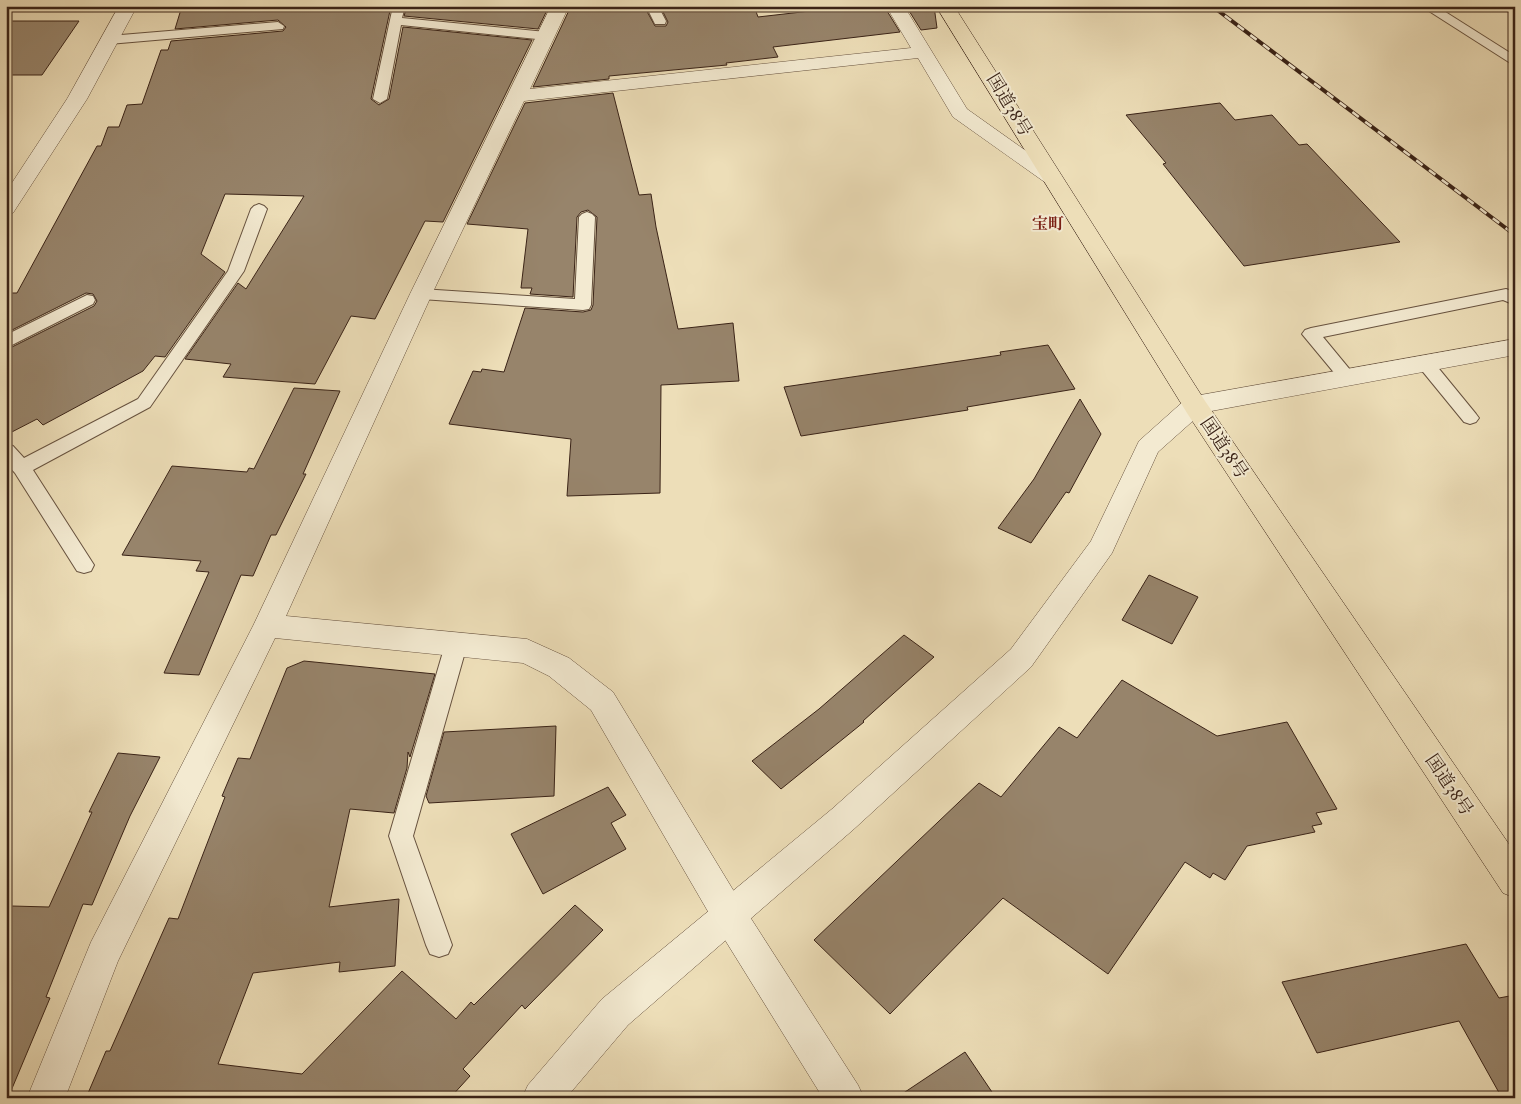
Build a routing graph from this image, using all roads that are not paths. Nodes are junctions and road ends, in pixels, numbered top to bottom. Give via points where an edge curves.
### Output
1 (128, 6) edge
2 (399, 6) edge
3 (560, 6) edge
4 (652, 6) edge
5 (895, 6) edge
6 (945, 6) edge
7 (1427, 6) edge
8 (1506, 6) edge
9 (1515, 12) edge
10 (395, 21) junction
11 (660, 21) dead end
12 (278, 26) dead end
13 (546, 36) junction
14 (109, 40) junction
15 (924, 52) junction
16 (1515, 62) edge
17 (516, 96) junction
18 (380, 99) dead end
19 (1053, 179) junction
20 (6, 209) edge
21 (260, 209) dead end
22 (587, 217) dead end
23 (421, 294) junction
24 (87, 300) dead end
25 (1515, 300) edge
26 (6, 342) edge
27 (1515, 347) edge
28 (1425, 363) junction
29 (1347, 377) junction
30 (1195, 405) junction
31 (1470, 418) dead end
32 (6, 451) edge
33 (22, 468) junction
34 (84, 565) dead end
35 (267, 626) junction
36 (456, 645) junction
37 (1515, 882) edge
38 (728, 915) junction
39 (439, 945) dead end
40 (46, 1098) edge
41 (541, 1098) edge
42 (845, 1098) edge

1 - 14 street
2 - 10 lane
3 - 13 street
4 - 11 lane
5 - 15 street
6 - 19 highway, 国道38号 via 998,86
7 - 16 lane
8 - 9 lane
10 - 13 lane
10 - 18 lane
12 - 14 lane
13 - 17 street
14 - 20 street via 77,99
15 - 17 street
15 - 19 street via 960,114
17 - 23 street
19 - 30 highway, 国道38号
21 - 33 lane via 236,271 144,403
22 - 23 lane via 583,305
23 - 35 street
24 - 26 lane
25 - 29 lane via 1506,294 1311,334
27 - 28 street
28 - 29 street
28 - 31 lane
29 - 30 street
30 - 37 highway, 国道38号
30 - 38 street via 1148,446 1102,546 1021,658 843,819
32 - 33 lane
33 - 34 lane
35 - 36 street
35 - 40 street via 103,954
36 - 38 street via 527,652 559,667 602,701
36 - 39 lane via 401,836
38 - 41 street via 615,1012
38 - 42 street

